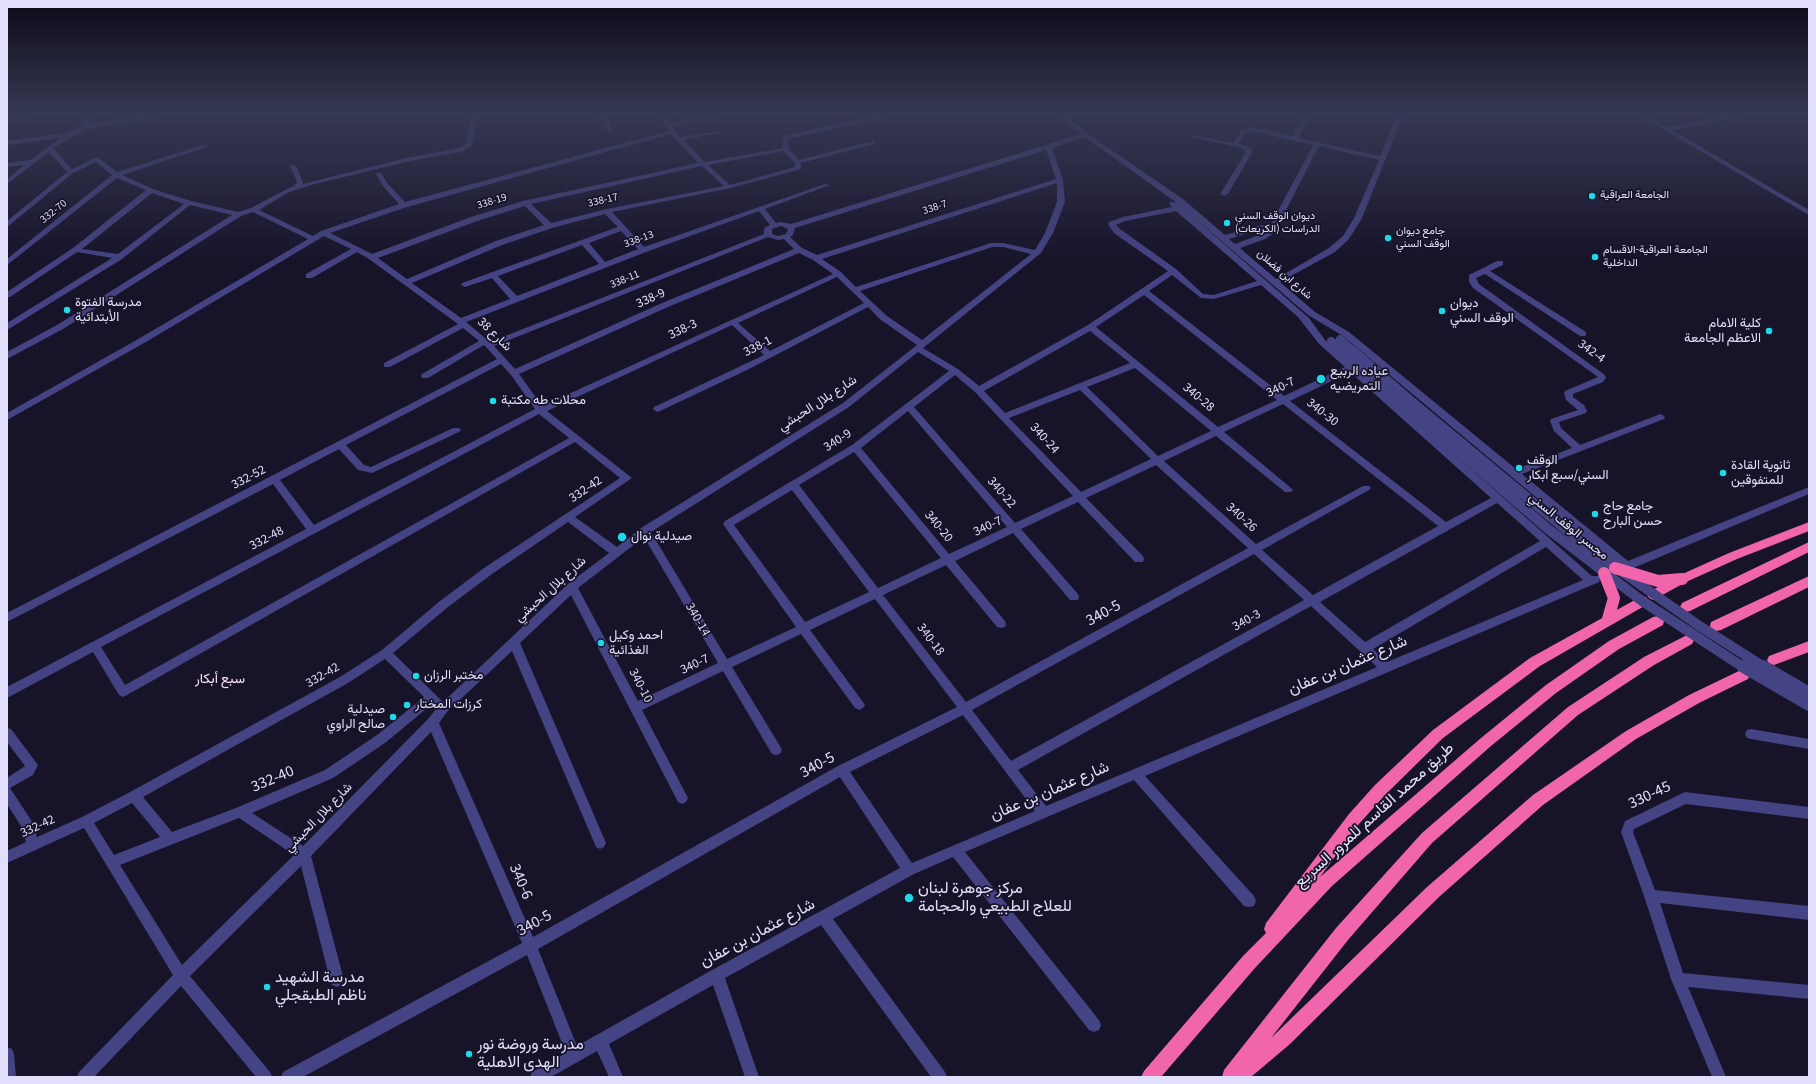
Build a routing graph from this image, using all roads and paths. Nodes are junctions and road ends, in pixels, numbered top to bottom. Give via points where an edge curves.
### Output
1 (19, 164) edge
2 (30, 164) edge
3 (63, 164) edge
4 (87, 164) edge
5 (103, 164) edge
6 (146, 164) edge
7 (391, 164) edge
8 (552, 164) edge
9 (703, 164) joint
10 (798, 164) edge
11 (995, 164) edge
12 (1054, 164) edge
13 (1126, 164) edge
14 (1242, 164) edge
15 (1306, 164) edge
16 (1381, 164) edge
17 (1725, 164) edge
18 (7, 165) edge
19 (293, 166) dead end
20 (71, 172) junction
21 (379, 174) dead end
22 (116, 175) junction
23 (1060, 180) junction
24 (7, 182) edge
25 (827, 185) dead end
26 (1156, 185) junction
27 (729, 187) junction
28 (297, 188) junction
29 (151, 190) junction
30 (1224, 194) dead end
31 (189, 203) junction
32 (526, 203) junction
33 (404, 205) junction
34 (760, 208) junction
35 (1178, 208) junction
36 (254, 210) junction
37 (607, 211) junction
38 (1809, 213) edge
39 (238, 214) junction
40 (7, 225) edge
41 (774, 225) junction
42 (549, 226) junction
43 (1273, 226) junction
44 (790, 227) junction
45 (622, 228) junction
46 (324, 233) junction
47 (768, 234) junction
48 (786, 237) junction
49 (1224, 238) junction
50 (313, 239) junction
51 (584, 242) junction
52 (1235, 247) junction
53 (357, 249) junction
54 (76, 250) junction
55 (643, 250) junction
56 (799, 250) junction
57 (1037, 253) junction
58 (119, 257) junction
59 (372, 257) junction
60 (816, 258) junction
61 (8, 262) edge
62 (1500, 263) dead end
63 (604, 265) junction
64 (1172, 271) junction
65 (1485, 271) junction
66 (838, 274) junction
67 (493, 275) junction
68 (309, 276) dead end
69 (407, 282) junction
70 (1263, 282) junction
71 (1275, 282) junction
72 (465, 285) dead end
73 (855, 290) junction
74 (1144, 291) junction
75 (7, 295) edge
76 (516, 300) junction
77 (869, 304) junction
78 (1311, 313) junction
79 (1301, 316) junction
80 (462, 322) junction
81 (733, 322) junction
82 (7, 327) edge
83 (1091, 327) junction
84 (1583, 334) dead end
85 (1335, 340) junction
86 (487, 343) junction
87 (921, 347) junction
88 (769, 355) junction
89 (7, 356) edge
90 (502, 360) junction
91 (1136, 364) junction
92 (387, 365) dead end
93 (1351, 368) junction
94 (955, 371) junction
95 (514, 373) junction
96 (425, 376) dead end
97 (1080, 385) junction
98 (978, 390) junction
99 (1284, 401) junction
100 (908, 406) junction
101 (657, 409) dead end
102 (540, 410) junction
103 (1005, 416) junction
104 (7, 417) edge
105 (1661, 417) dead end
106 (456, 430) dead end
107 (1218, 432) junction
108 (576, 438) junction
109 (340, 445) junction
110 (855, 447) junction
111 (1580, 449) junction
112 (1158, 461) junction
113 (1514, 474) junction
114 (627, 478) joint
115 (275, 480) junction
116 (794, 484) junction
117 (1366, 488) dead end
118 (1288, 490) dead end
119 (1809, 490) edge
120 (1079, 498) junction
121 (1498, 498) junction
122 (570, 518) junction
123 (1446, 526) junction
124 (1809, 526) edge
125 (1014, 528) junction
126 (312, 530) junction
127 (645, 531) junction
128 (1547, 542) junction
129 (1809, 547) edge
130 (1256, 550) junction
131 (617, 553) junction
132 (1139, 559) dead end
133 (948, 560) junction
134 (1610, 572) junction
135 (1682, 578) junction
136 (1809, 581) edge
137 (572, 587) junction
138 (877, 594) junction
139 (1074, 597) dead end
140 (1647, 598) junction
141 (1312, 601) junction
142 (1686, 607) dead end
143 (7, 618) edge
144 (1608, 619) junction
145 (1658, 621) dead end
146 (1001, 624) dead end
147 (1716, 626) dead end
148 (804, 628) junction
149 (1687, 640) dead end
150 (514, 643) junction
151 (95, 646) junction
152 (1809, 646) edge
153 (1365, 648) junction
154 (386, 653) junction
155 (1774, 660) dead end
156 (724, 666) junction
157 (1386, 668) junction
158 (1743, 675) dead end
159 (7, 693) edge
160 (1809, 693) edge
161 (431, 698) junction
162 (858, 705) dead end
163 (1809, 705) edge
164 (636, 708) junction
165 (443, 709) junction
166 (964, 709) junction
167 (433, 722) junction
168 (7, 733) edge
169 (1751, 734) dead end
170 (1809, 744) edge
171 (776, 750) dead end
172 (1010, 768) junction
173 (842, 770) junction
174 (1136, 774) junction
175 (7, 784) edge
176 (7, 793) edge
177 (134, 796) junction
178 (682, 798) dead end
179 (240, 812) junction
180 (1044, 813) junction
181 (1809, 813) edge
182 (86, 821) junction
183 (170, 839) junction
184 (600, 843) dead end
185 (33, 845) junction
186 (956, 851) junction
187 (304, 854) junction
188 (7, 857) edge
189 (111, 862) junction
190 (909, 870) junction
191 (1651, 896) junction
192 (1249, 901) dead end
193 (1809, 913) edge
194 (824, 918) junction
195 (530, 946) junction
196 (1249, 962) junction
197 (718, 975) junction
198 (181, 976) junction
199 (1678, 979) junction
200 (337, 980) dead end
201 (1809, 992) edge
202 (1094, 1025) dead end
203 (600, 1041) junction
204 (7, 1054) edge
205 (574, 1056) junction
206 (9, 1077) edge
207 (84, 1077) edge
208 (265, 1077) edge
209 (288, 1077) edge
210 (537, 1077) edge
211 (616, 1077) edge
212 (752, 1077) edge
213 (940, 1077) edge
214 (1150, 1077) edge
215 (1230, 1077) edge
216 (1237, 1077) edge
217 (1719, 1077) edge

1 - 18 street
2 - 24 street
3 - 20 street
4 - 20 street
5 - 22 street
6 - 22 street, 332-70
7 - 28 street
8 - 33 street
9 - 27 street
9 - 32 street, 338-19
10 - 27 street, 338-17 via 799,168
11 - 44 street
12 - 23 street, شارع بلال الحبشي
13 - 26 street, شارع ابن فضلان
14 - 30 street
15 - 43 street
16 - 71 street via 1358,218 1346,237 1332,250
17 - 38 street
19 - 28 street via 300,182
20 - 40 street
21 - 33 street via 385,185
22 - 29 street
22 - 61 street, 332-70
23 - 57 street, شارع بلال الحبشي via 1061,202 1049,233
23 - 60 street, 338-7
25 - 34 street, 338-13
26 - 35 street, شارع ابن فضلان
26 - 49 street, شارع ابن فضلان via 1171,193
27 - 37 street, 338-17
28 - 36 street
29 - 31 street
29 - 54 street
31 - 39 street
31 - 58 street
32 - 42 street
32 - 59 street, 338-19 via 474,219
33 - 46 street
34 - 41 street
34 - 55 street, 338-13
35 - 64 street via 1112,224 1117,231
35 - 70 street, شارع ابن فضلان
36 - 39 street
36 - 50 street
37 - 42 street, 338-17
37 - 45 street
39 - 89 street via 60,327
41 - 44 street
41 - 47 street via 768,228
42 - 69 street, 338-17 via 499,243
43 - 49 street
43 - 52 street via 1262,237
44 - 48 street via 792,231
45 - 51 street
45 - 55 street
46 - 50 street
46 - 53 street, شارع 38
47 - 48 street via 778,238
47 - 86 street, 338-11
48 - 56 street, 340-24
49 - 52 street, شارع ابن فضلان
50 - 104 street
51 - 63 street
51 - 67 street
52 - 71 street, شارع ابن فضلان
53 - 59 street, شارع 38
53 - 68 street
54 - 58 street
54 - 75 street
55 - 63 street, 338-13
56 - 60 street, 340-24
56 - 95 street, 338-9 via 665,305
57 - 73 street via 1003,245 991,245
57 - 87 street, شارع بلال الحبشي
58 - 82 street
59 - 69 street, شارع 38
60 - 66 street, 340-24
62 - 65 street
63 - 76 street, 338-13
64 - 70 street via 1199,294 1208,298
64 - 74 street
65 - 84 street
65 - 111 street, 342-4 via 1472,277 1476,286 1601,375 1600,380 1568,393 1569,398 1581,406 1583,411 1554,421 1557,429
66 - 73 street, 340-24
66 - 81 street, 338-3
67 - 72 street
67 - 76 street
69 - 80 street, شارع 38
70 - 79 street, شارع ابن فضلان
71 - 78 street, شارع ابن فضلان
73 - 77 street, 340-24
74 - 83 street
74 - 99 street, 340-30
76 - 80 street, 338-13
77 - 87 street, 340-24
77 - 88 street, 338-1
78 - 85 street, شارع ابن فضلان
78 - 113 street via 1346,334
79 - 85 street, شارع ابن فضلان
79 - 93 street via 1316,336
80 - 86 street, شارع 38
80 - 92 street, 338-13
81 - 88 street
81 - 102 street, 338-3
83 - 91 street, 340-28
83 - 98 street
85 - 134 street, مجسر الوقف السني, bridge via 1548,528
86 - 90 street, شارع 38
86 - 96 street, 338-11
87 - 94 street, 340-24
87 - 127 street, شارع بلال الحبشي via 846,405
88 - 101 street, 338-1
90 - 95 street, شارع 38
90 - 109 street, 332-52
91 - 97 street
91 - 107 street, 340-28
93 - 99 street, 340-7
93 - 121 street
94 - 98 street, 340-24
94 - 100 street, 340-9
95 - 102 street, شارع 38
97 - 103 street
97 - 112 street, 340-26
98 - 103 street, 340-24
99 - 107 street, 340-7
99 - 123 street, 340-30
100 - 110 street, 340-9
100 - 125 street, 340-22
102 - 108 street, شارع 38
102 - 126 street, 332-48
103 - 120 street, 340-24
105 - 111 street
106 - 109 street via 372,470 361,468
107 - 112 street, 340-7
107 - 118 street, 340-28
108 - 114 street, شارع 38
108 - 151 street via 123,692
109 - 115 street, 332-52
110 - 116 street, 340-9
110 - 133 street, 340-20
111 - 113 street
112 - 120 street, 340-7
112 - 130 street, 340-26
113 - 134 street
114 - 122 street, 332-42
115 - 126 street
115 - 143 street, 332-52
116 - 138 street, 340-18
116 - 148 street, 340-9 via 728,524
117 - 130 street, 340-5
119 - 134 street, شارع عثمان بن عفان
120 - 125 street, 340-7
120 - 132 street, 340-24
121 - 123 street, 340-3
121 - 128 street
122 - 131 street
122 - 154 street, 332-42 via 488,571
123 - 141 street, 340-3
124 - 135 highway
125 - 133 street, 340-7
125 - 139 street, 340-22
126 - 151 street, 332-48
127 - 131 street, شارع بلال الحبشي
127 - 156 street, 340-14
128 - 134 street
128 - 153 street
129 - 142 highway
130 - 141 street, 340-26
130 - 166 street, 340-5
131 - 137 street, شارع بلال الحبشي
133 - 138 street, 340-7
133 - 146 street, 340-20
134 - 135 highway, bridge via 1658,580
134 - 140 street, مجسر الوقف السني, bridge
134 - 144 highway, bridge via 1609,582 1614,598
134 - 157 street, شارع عثمان بن عفان
135 - 140 highway, bridge
136 - 147 highway
137 - 150 street, شارع بلال الحبشي
137 - 164 street, 340-10
138 - 148 street, 340-7
138 - 166 street, 340-18
140 - 144 highway
140 - 160 street, مجسر الوقف السني, bridge
140 - 163 street, مجسر الوقف السني, bridge via 1752,673
141 - 153 street, 340-26
141 - 172 street, 340-3
144 - 196 highway via 1534,662 1438,734 1354,819
145 - 196 highway, طريق محمد القاسم للمرور السريع via 1589,662 1486,742 1327,881
148 - 156 street, 340-7
148 - 162 street
149 - 215 highway via 1649,661 1573,711 1427,838 1342,934
150 - 165 street, شارع بلال الحبشي
150 - 184 street
151 - 159 street, 332-48
152 - 155 highway
153 - 157 street, 340-26
154 - 161 street
154 - 177 street, 332-42 via 263,726
156 - 164 street, 340-7
156 - 171 street, 340-14
157 - 174 street, شارع عثمان بن عفان
158 - 216 highway via 1694,698 1631,735 1538,800 1433,892 1294,1029
161 - 165 street
161 - 179 street, 332-40 via 381,739 330,774
164 - 178 street, 340-10
165 - 167 street, شارع بلال الحبشي
166 - 172 street, 340-18
166 - 173 street, 340-5
167 - 187 street, شارع بلال الحبشي
167 - 195 street, 340-6
168 - 175 street via 32,765 30,771
169 - 170 street
172 - 180 street, 340-18
173 - 190 street
173 - 195 street, 340-5
174 - 180 street, شارع عثمان بن عفان
174 - 192 street
176 - 185 street via 27,824
177 - 182 street, 332-42
177 - 183 street
179 - 183 street, 332-40
179 - 187 street
180 - 186 street, شارع عثمان بن عفان
181 - 191 street, 330-45 via 1685,798 1634,821 1629,825 1627,832
182 - 185 street, 332-42
182 - 189 street
183 - 189 street, 332-40
185 - 188 street, 332-42
186 - 190 street, شارع عثمان بن عفان
186 - 202 street
187 - 198 street, شارع بلال الحبشي
187 - 200 street
189 - 198 street
190 - 194 street, شارع عثمان بن عفان
191 - 193 street
191 - 199 street
194 - 197 street, شارع عثمان بن عفان
194 - 213 street
195 - 205 street, 340-6
195 - 209 street, 340-5
196 - 214 highway, طريق محمد القاسم للمرور السريع
197 - 203 street, شارع عثمان بن عفان
197 - 212 street
198 - 207 street, شارع بلال الحبشي
198 - 208 street
199 - 201 street
199 - 217 street
203 - 205 street, شارع عثمان بن عفان
203 - 211 street
204 - 206 street
205 - 210 street, شارع عثمان بن عفان

